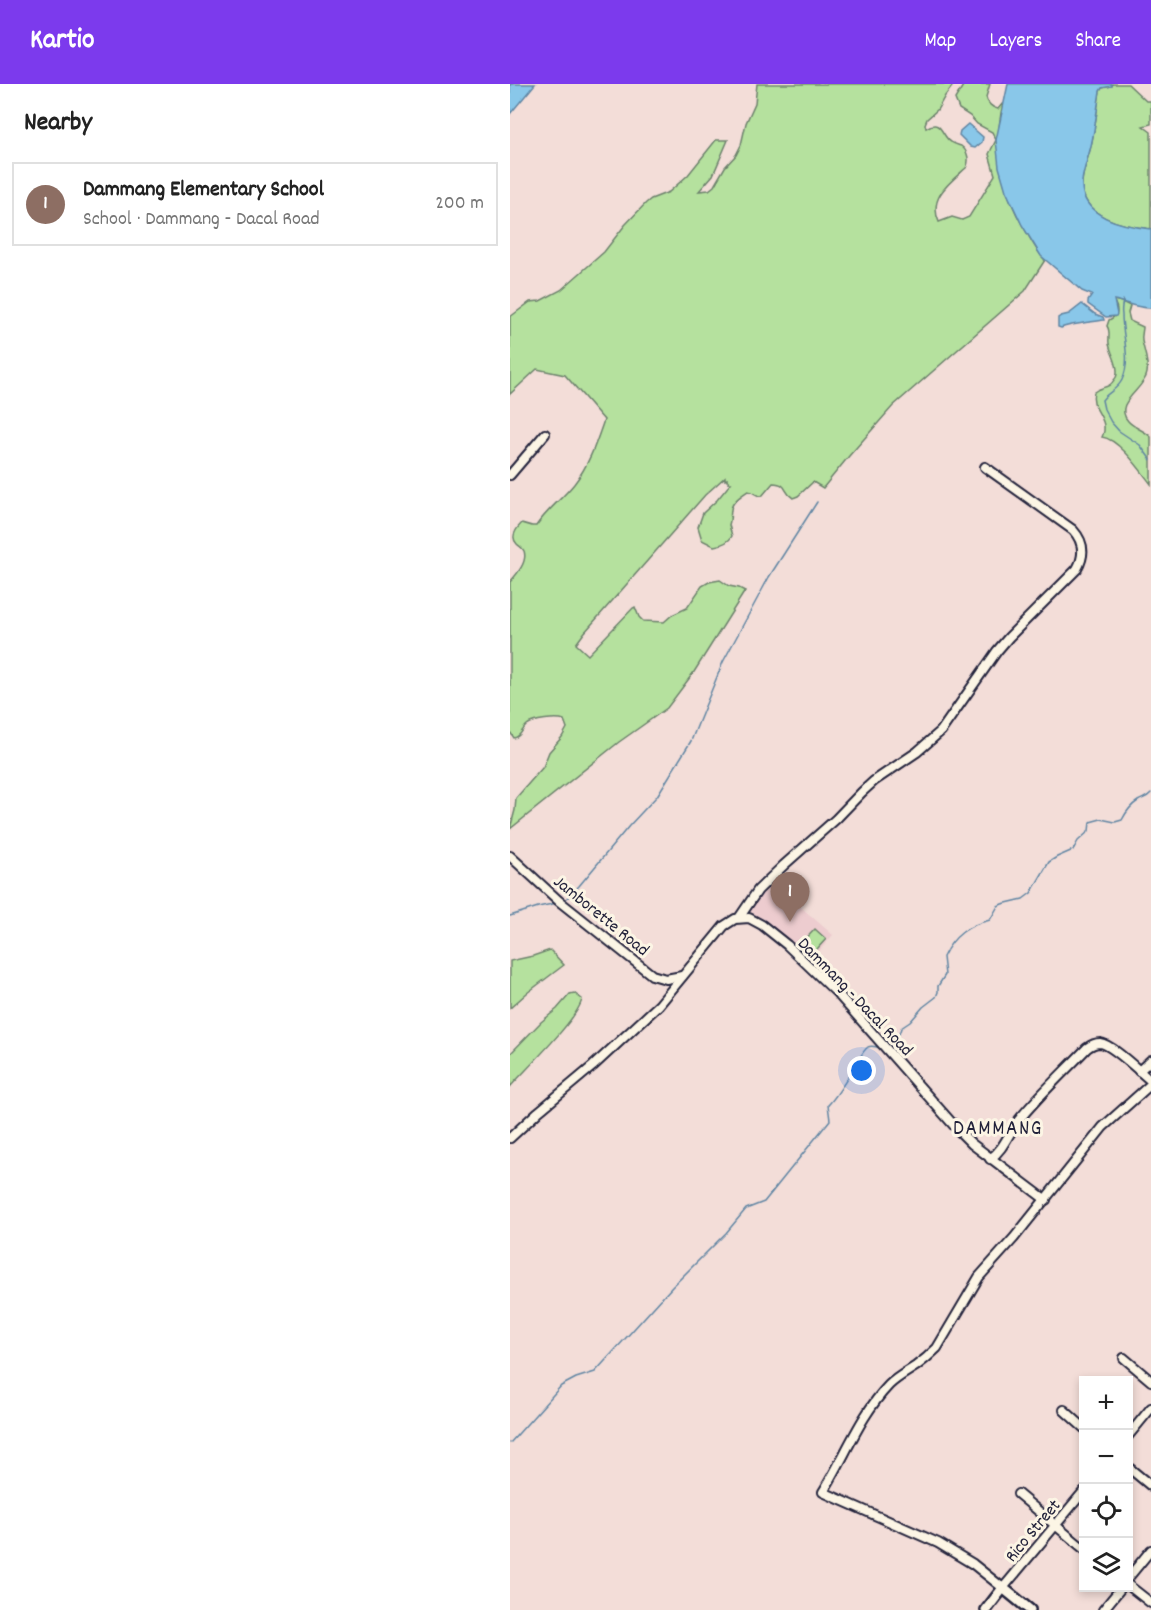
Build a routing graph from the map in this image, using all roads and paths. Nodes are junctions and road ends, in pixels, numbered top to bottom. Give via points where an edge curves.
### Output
1 (545, 434) dead end
2 (985, 467) dead end
3 (510, 475) edge
4 (510, 856) edge
5 (739, 918) junction
6 (682, 976) junction
7 (658, 978) junction
8 (667, 996) junction
9 (1151, 1060) edge
10 (1139, 1071) junction
11 (1151, 1082) edge
12 (510, 1137) edge
13 (990, 1159) junction
14 (1046, 1200) junction
15 (1124, 1359) dead end
16 (1151, 1381) edge
17 (1151, 1408) edge
18 (1064, 1410) dead end
19 (1079, 1424) edge
20 (1133, 1430) edge
21 (1133, 1471) edge
22 (1151, 1486) edge
23 (1018, 1494) dead end
24 (1079, 1496) edge
25 (1055, 1526) junction
26 (1079, 1546) edge
27 (1151, 1550) edge
28 (1133, 1572) edge
29 (1003, 1588) junction
30 (1133, 1589) edge
31 (1117, 1592) edge
32 (1151, 1603) edge
33 (986, 1610) edge
34 (1030, 1610) edge
35 (1103, 1610) edge

1 - 3 street
2 - 5 street via 1072,530 1082,543 1081,563 997,651 941,731 862,792 783,865 758,890
4 - 7 street, Jamborette Road via 563,904
5 - 6 street via 724,926
5 - 13 street, Dammang - Dacal Road via 757,922 837,993 958,1130
6 - 7 street, Jamborette Road
6 - 8 street
7 - 8 street via 666,986
8 - 12 street
9 - 10 street
10 - 11 street
10 - 13 street via 1108,1045 1090,1046 1026,1113
11 - 14 street via 1103,1127
13 - 14 street, Dammang - Dacal Road
14 - 29 street via 979,1277 937,1348 898,1378 868,1411 823,1492 938,1543
15 - 16 street
17 - 20 street
18 - 19 street
21 - 22 street
23 - 25 street
24 - 25 street, Rico Street
25 - 26 street
25 - 29 street, Rico Street
27 - 28 street
29 - 33 main road
29 - 34 main road
30 - 32 street
31 - 35 street

